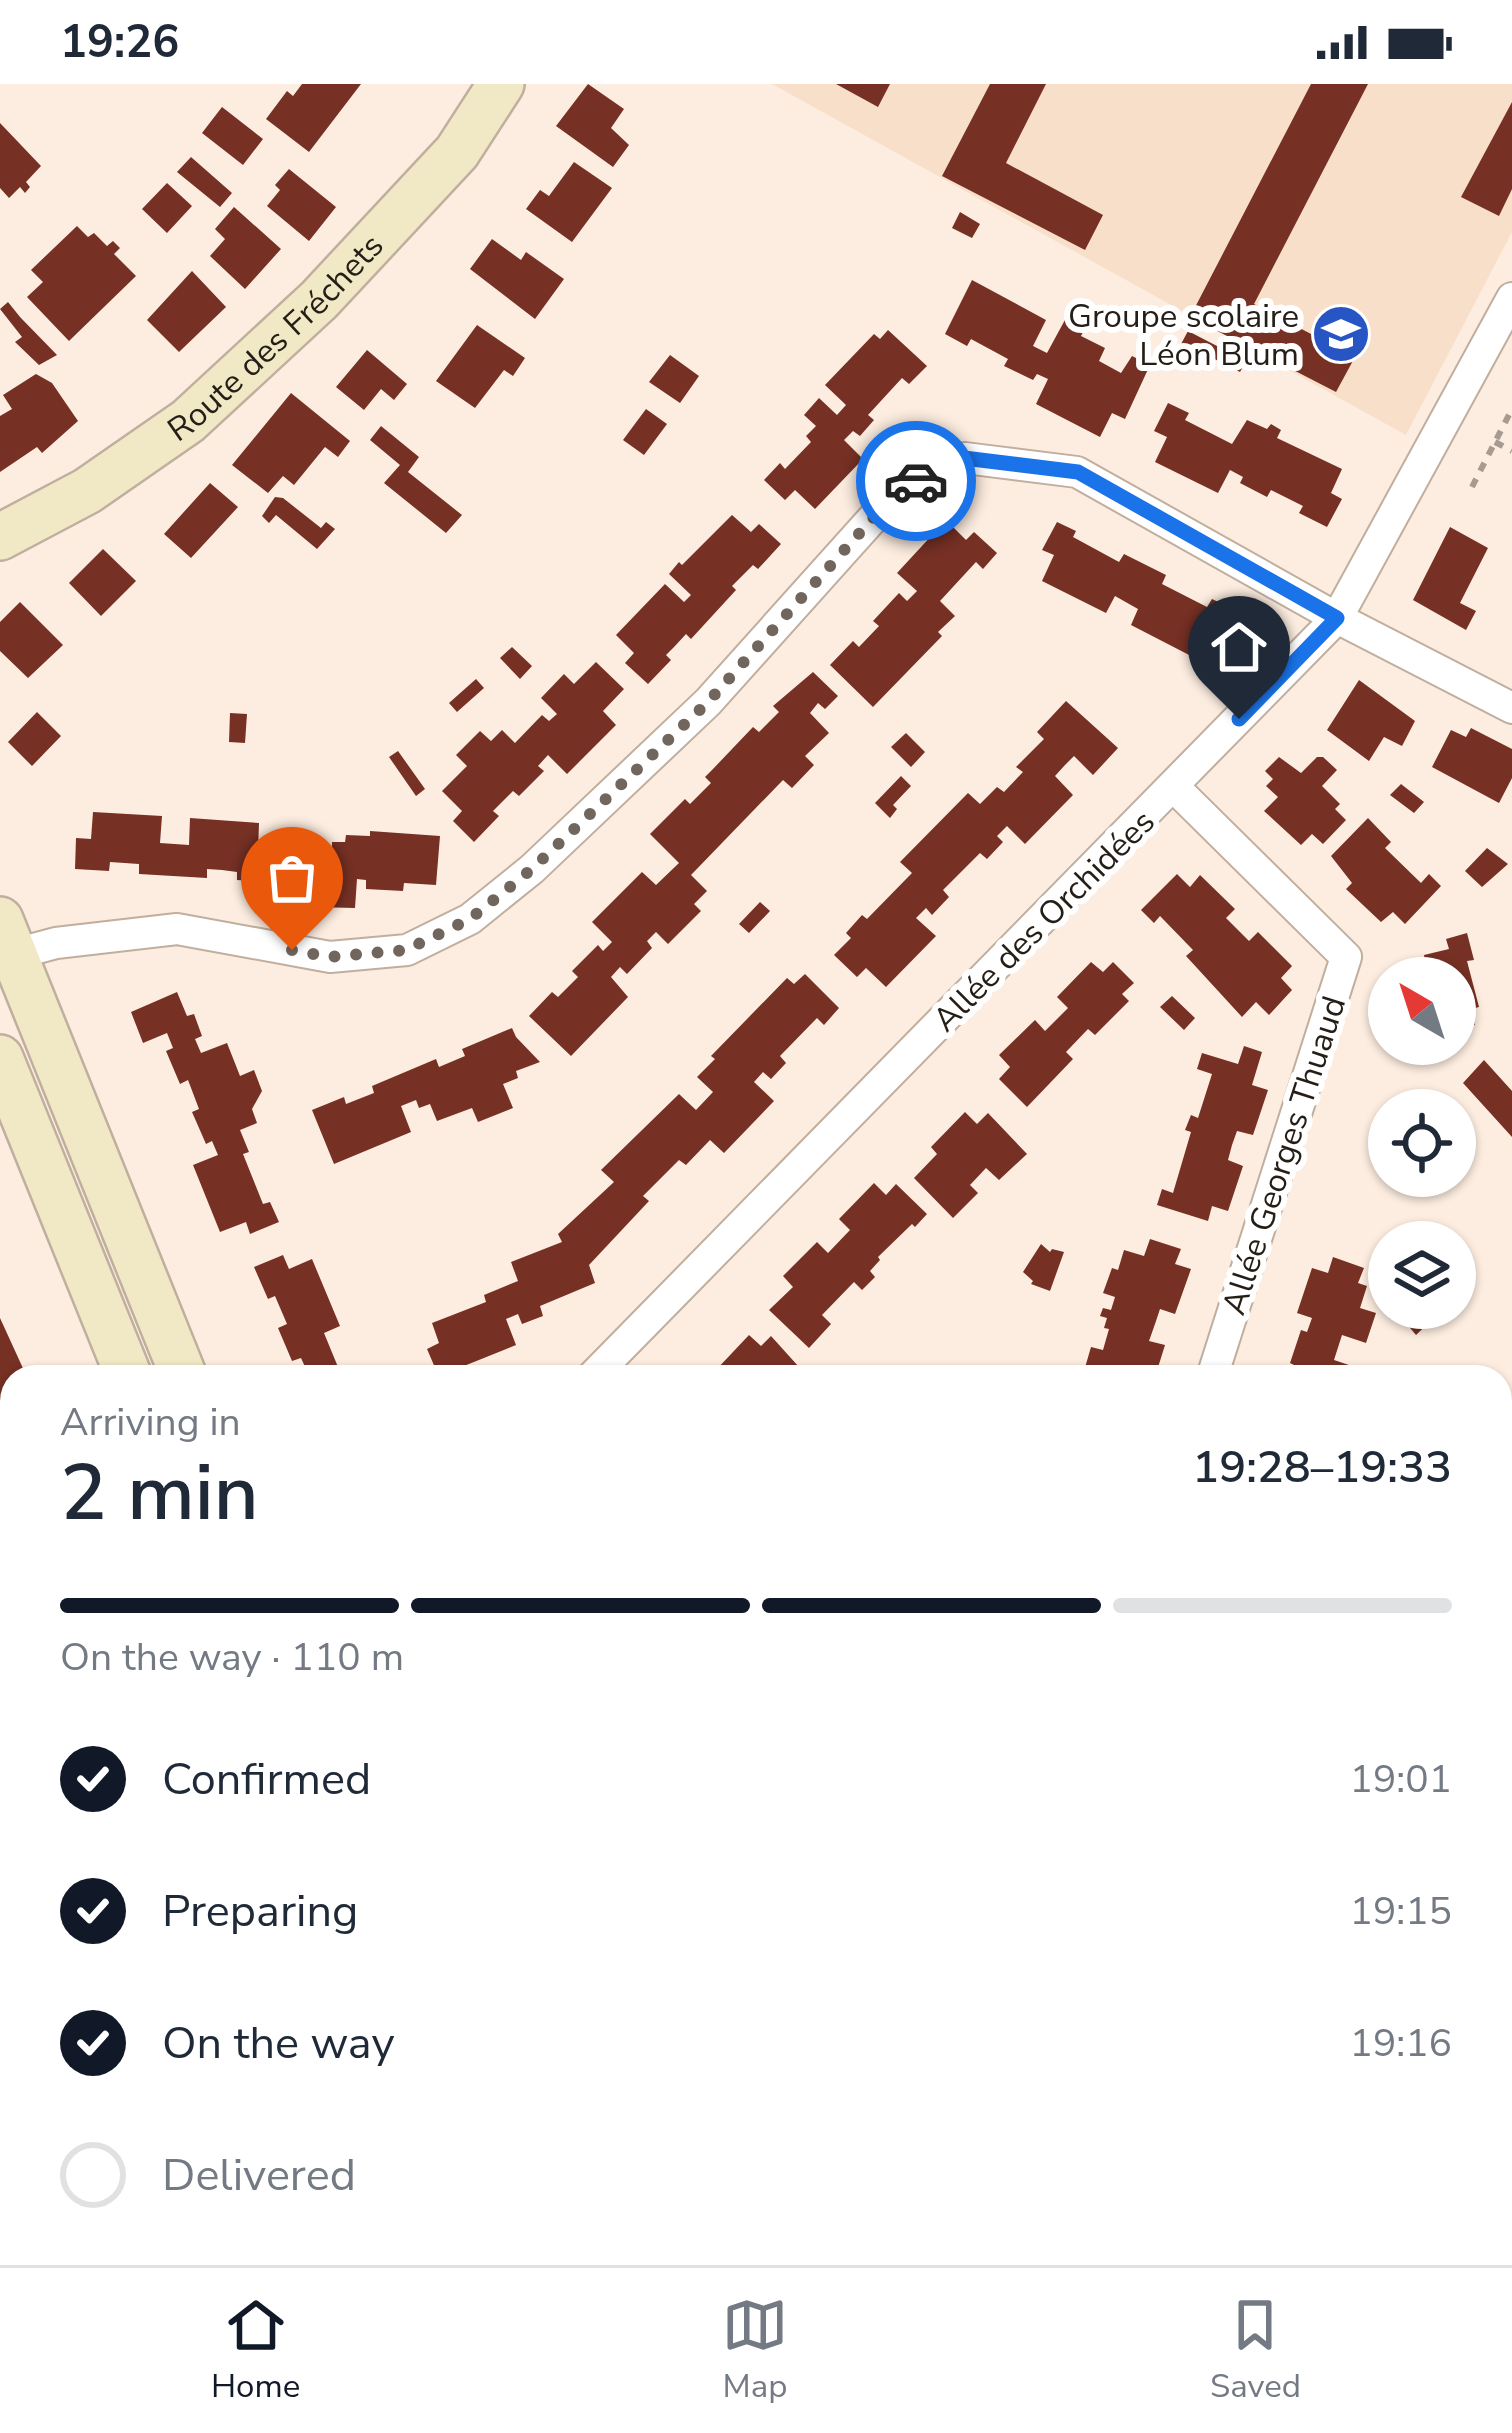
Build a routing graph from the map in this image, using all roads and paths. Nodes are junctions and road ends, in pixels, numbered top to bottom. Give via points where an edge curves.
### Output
1 (501, 84) edge
2 (1512, 298) edge
3 (1512, 409) edge
4 (1495, 442) junction
5 (1512, 451) edge
6 (1472, 487) dead end
7 (0, 538) edge
8 (1337, 618) junction
9 (1512, 708) edge
10 (1174, 787) junction
11 (4, 944) edge
12 (0, 1058) edge
13 (124, 1365) edge
14 (179, 1365) edge
15 (604, 1365) edge
16 (1216, 1365) edge

1 - 7 street, Route des Fréchets via 442,169 319,300 188,421 87,491
2 - 8 street, Allée des Orchidées
3 - 4 path
4 - 5 path
4 - 6 path
8 - 9 street
8 - 10 street, Allée des Orchidées
8 - 11 street via 1078,472 964,458 914,482 874,517 708,702 470,919 406,950 330,957 177,929
10 - 15 street, Allée des Orchidées
10 - 16 street, Allée Georges Thuaud via 1346,957
11 - 14 street
12 - 13 street

